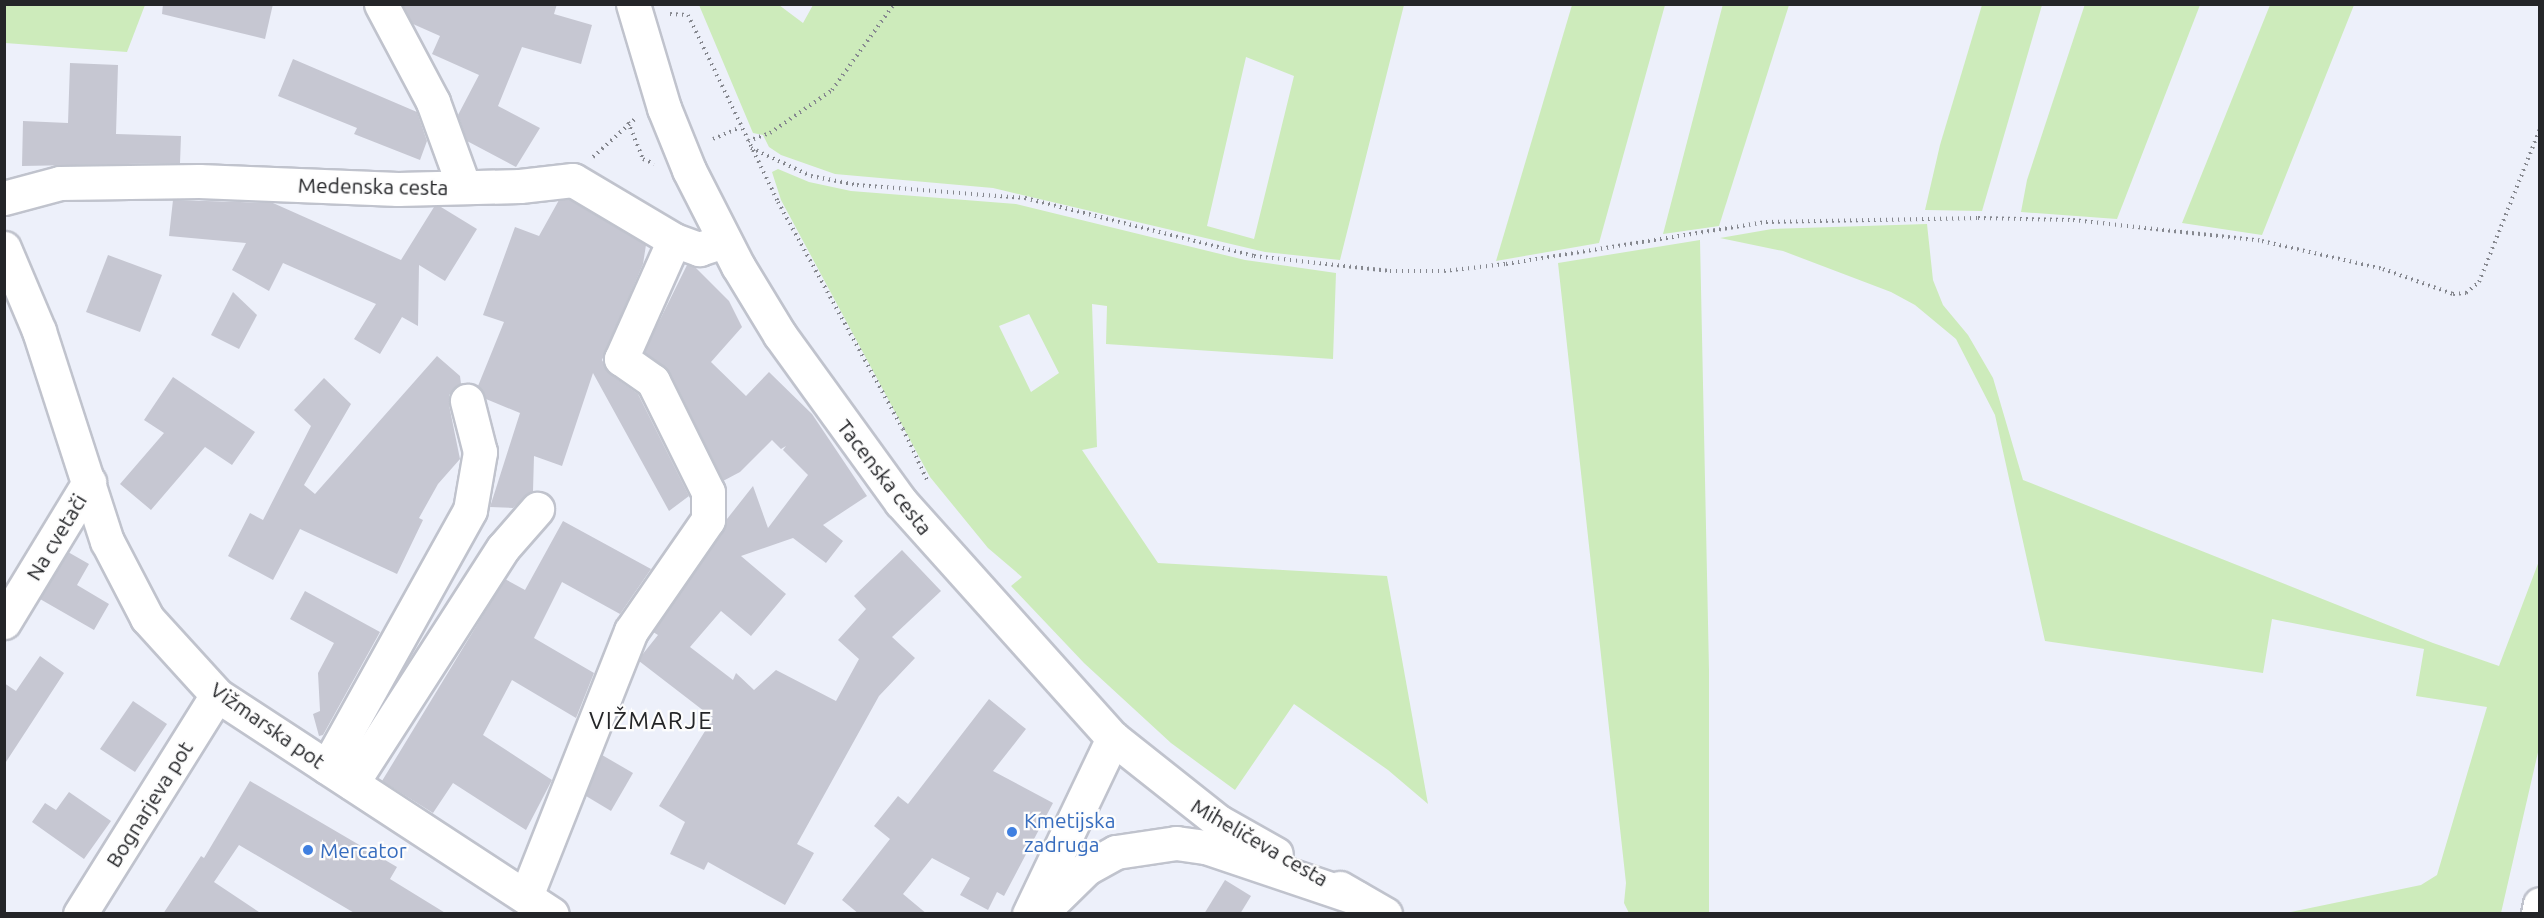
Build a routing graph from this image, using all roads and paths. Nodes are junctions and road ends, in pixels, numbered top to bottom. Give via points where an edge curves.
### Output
1 (381, 4) edge
2 (894, 4) edge
3 (635, 11) edge
4 (741, 127) junction
5 (2540, 129) edge
6 (713, 139) dead end
7 (748, 141) junction
8 (751, 148) junction
9 (583, 163) dead end
10 (656, 164) dead end
11 (464, 187) junction
12 (4, 198) edge
13 (674, 240) junction
14 (724, 241) junction
15 (8, 262) edge
16 (467, 401) dead end
17 (89, 482) junction
18 (934, 488) dead end
19 (537, 509) dead end
20 (4, 622) edge
21 (218, 695) junction
22 (1113, 738) junction
23 (340, 775) junction
24 (2540, 904) edge
25 (539, 905) edge
26 (1371, 906) edge
27 (87, 911) edge
28 (1029, 914) edge
29 (1040, 914) edge
30 (2538, 914) edge

1 - 11 main road via 434,102
2 - 7 path via 832,90 770,133
3 - 4 path via 688,15
3 - 14 main road, Tacenska cesta via 678,144
4 - 6 path
4 - 7 path
5 - 8 path via 2479,282 2466,293 2453,294 2383,269 2262,241 2073,220 1766,222 1506,264 1444,271 1390,271 1254,256 1024,198 822,178
7 - 8 path
8 - 18 path
9 - 10 path via 598,154 628,122 643,159
11 - 12 main road, Medenska cesta via 199,181 60,183
11 - 13 main road, Medenska cesta via 573,180
13 - 14 main road, Medenska cesta via 699,249
13 - 25 main road, Vižmarska pot via 621,359 653,381 708,492 708,520 631,631
14 - 22 main road, Tacenska cesta via 780,335 901,502
15 - 17 main road, Vižmarska pot
16 - 23 main road via 480,452 470,510
17 - 20 main road, Na cvetači
17 - 21 main road, Vižmarska pot via 108,541 147,618
19 - 23 main road via 504,548
21 - 23 main road, Vižmarska pot
21 - 27 main road, Bognarjeva pot
22 - 26 main road, Miheličeva cesta via 1219,822
22 - 28 main road
23 - 25 main road, Vižmarska pot
24 - 30 main road
26 - 29 main road via 1206,847 1176,843 1116,852 1087,868

